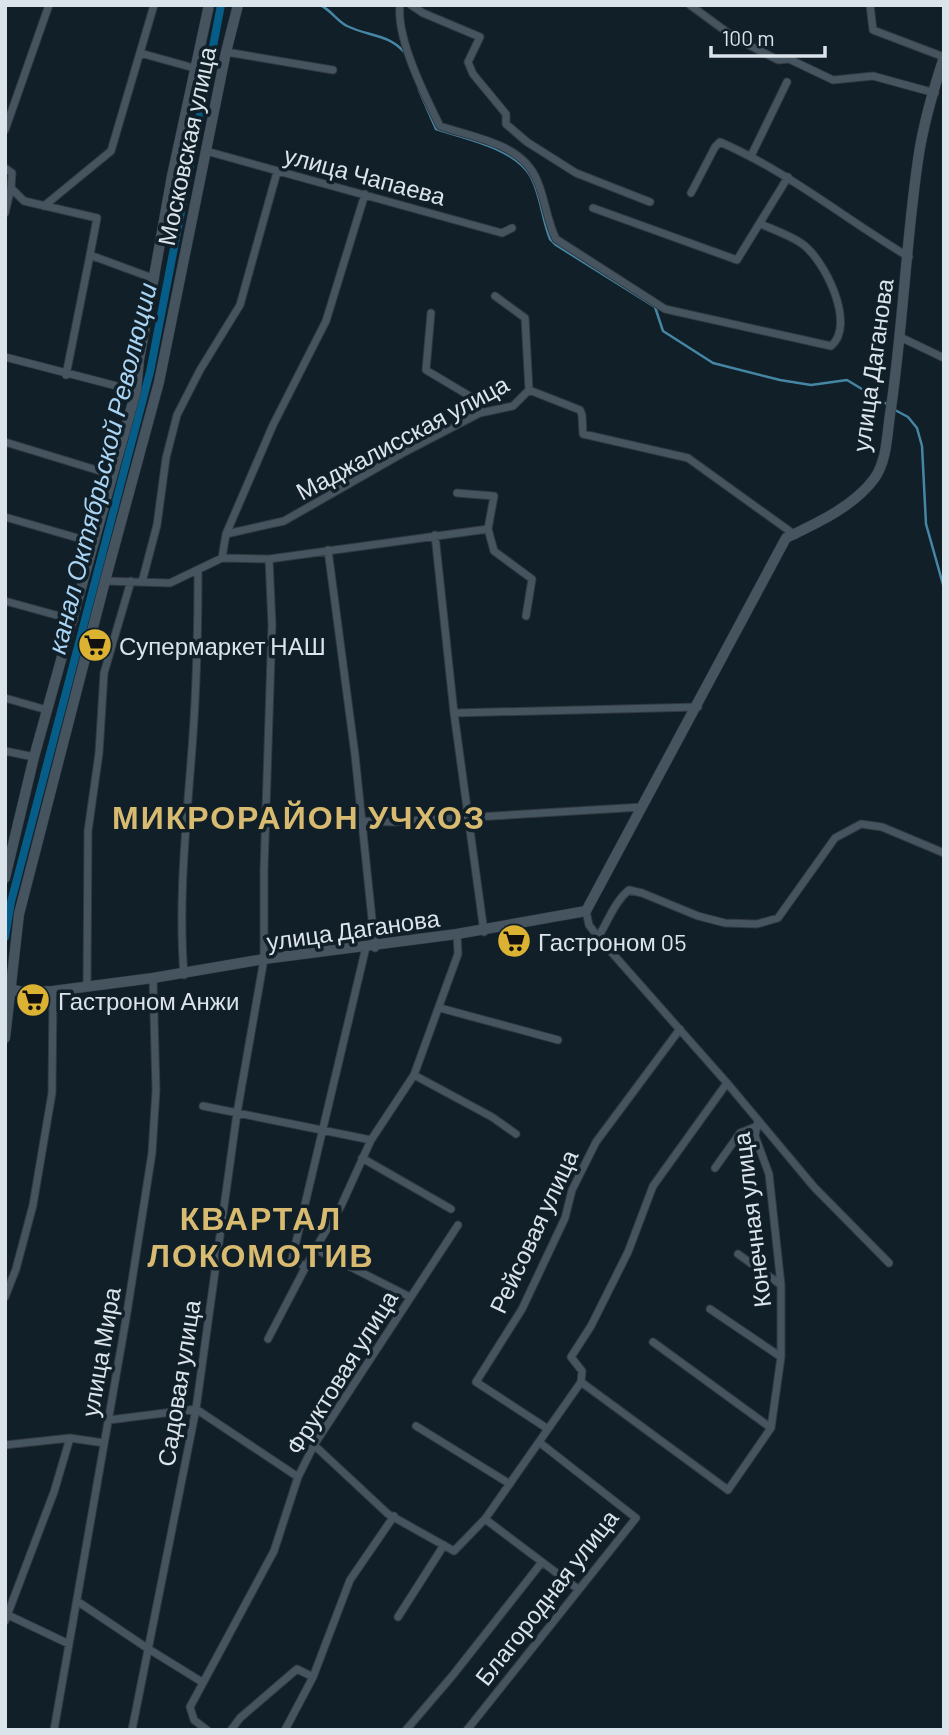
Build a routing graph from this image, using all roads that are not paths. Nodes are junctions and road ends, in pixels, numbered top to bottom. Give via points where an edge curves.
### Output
1 (49, 5) edge
2 (154, 5) edge
3 (209, 5) edge
4 (238, 5) edge
5 (400, 5) edge
6 (411, 5) edge
7 (690, 5) edge
8 (870, 5) edge
9 (226, 52) junction
10 (140, 53) junction
11 (944, 57) edge
12 (944, 63) edge
13 (194, 68) junction
14 (333, 70) dead end
15 (787, 82) dead end
16 (934, 93) junction
17 (5, 130) edge
18 (206, 151) junction
19 (751, 156) junction
20 (5, 168) edge
21 (277, 172) junction
22 (788, 177) junction
23 (11, 188) junction
24 (691, 193) dead end
25 (365, 194) junction
26 (650, 202) dead end
27 (44, 206) junction
28 (593, 208) dead end
29 (5, 213) edge
30 (761, 223) junction
31 (512, 228) dead end
32 (90, 255) junction
33 (908, 257) junction
34 (155, 279) junction
35 (495, 296) dead end
36 (431, 313) dead end
37 (901, 337) junction
38 (5, 357) edge
39 (944, 358) edge
40 (66, 375) junction
41 (529, 390) junction
42 (136, 391) junction
43 (481, 413) junction
44 (5, 442) edge
45 (113, 475) junction
46 (457, 493) dead end
47 (5, 517) edge
48 (488, 529) junction
49 (226, 534) junction
50 (795, 535) junction
51 (435, 536) junction
52 (95, 543) junction
53 (328, 550) junction
54 (222, 558) junction
55 (269, 559) junction
56 (198, 570) junction
57 (105, 581) junction
58 (131, 581) junction
59 (142, 582) junction
60 (5, 601) edge
61 (526, 616) dead end
62 (74, 620) junction
63 (5, 698) edge
64 (697, 707) junction
65 (47, 710) junction
66 (454, 713) junction
67 (5, 751) edge
68 (34, 757) junction
69 (643, 807) junction
70 (468, 816) junction
71 (362, 821) junction
72 (5, 827) edge
73 (17, 829) junction
74 (944, 853) edge
75 (5, 878) edge
76 (586, 912) junction
77 (484, 930) junction
78 (457, 935) junction
79 (598, 937) junction
80 (370, 948) junction
81 (264, 960) junction
82 (183, 974) junction
83 (153, 979) junction
84 (87, 986) junction
85 (8, 991) edge
86 (53, 993) junction
87 (440, 1008) junction
88 (680, 1029) junction
89 (5, 1038) edge
90 (558, 1040) dead end
91 (414, 1075) junction
92 (727, 1083) junction
93 (203, 1106) dead end
94 (237, 1113) junction
95 (757, 1124) junction
96 (323, 1130) junction
97 (516, 1134) dead end
98 (371, 1140) junction
99 (362, 1158) junction
100 (715, 1168) dead end
101 (451, 1209) dead end
102 (458, 1225) dead end
103 (315, 1249) junction
104 (738, 1254) dead end
105 (889, 1263) dead end
106 (306, 1267) junction
107 (781, 1285) junction
108 (5, 1297) edge
109 (410, 1297) junction
110 (710, 1309) dead end
111 (268, 1339) dead end
112 (653, 1342) dead end
113 (781, 1357) junction
114 (581, 1382) junction
115 (196, 1409) junction
116 (108, 1420) junction
117 (416, 1426) dead end
118 (771, 1428) junction
119 (548, 1429) junction
120 (70, 1438) junction
121 (539, 1442) junction
122 (104, 1443) junction
123 (5, 1445) edge
124 (314, 1445) junction
125 (298, 1477) junction
126 (510, 1485) junction
127 (394, 1516) junction
128 (485, 1518) junction
129 (444, 1545) junction
130 (542, 1562) junction
131 (578, 1589) junction
132 (77, 1601) junction
133 (398, 1617) dead end
134 (7, 1618) edge
135 (69, 1644) junction
136 (147, 1648) junction
137 (313, 1677) junction
138 (202, 1682) junction
139 (54, 1730) edge
140 (132, 1730) edge
141 (207, 1730) edge
142 (231, 1730) edge
143 (285, 1730) edge
144 (406, 1730) edge
145 (467, 1730) edge

1 - 17 street
2 - 10 street
3 - 13 main road
4 - 9 main road, Московская улица
5 - 30 street via 401,29 439,126 510,150 526,162 536,177 556,239 665,309 831,346 840,331 839,312 835,292 818,259 802,244
6 - 26 street via 480,37 468,62 473,74 506,114 506,124 527,142 576,173
7 - 16 street via 735,38 778,61 789,59 833,80 873,76
8 - 11 street via 873,30
9 - 14 street
9 - 18 main road, Московская улица
10 - 13 street
10 - 27 street via 111,151
11 - 16 main road, улица Даганова
12 - 16 main road, улица Даганова
13 - 34 main road
15 - 19 street
16 - 33 main road, улица Даганова via 918,160
18 - 21 street, улица Чапаева
18 - 57 main road, Московская улица via 159,382
19 - 22 street
19 - 24 street via 720,142
20 - 23 street via 12,173
21 - 25 street, улица Чапаева
21 - 59 street via 240,305 177,415
22 - 30 street
22 - 33 street
23 - 27 street via 24,201
23 - 29 street
25 - 31 street, улица Чапаева via 502,233
25 - 49 street via 326,321 273,425
27 - 32 street via 97,218
28 - 30 street via 737,260
32 - 34 street
32 - 40 street
33 - 37 main road, улица Даганова
34 - 42 main road
35 - 41 street via 525,318
36 - 43 street via 426,369 478,401
37 - 39 street
37 - 50 main road, улица Даганова via 886,455 877,478 862,497
38 - 40 street
40 - 42 street
41 - 43 street, Маджалисская улица via 513,406
41 - 50 street, Маджалисская улица via 580,410 583,434 688,458
42 - 45 main road
43 - 49 street, Маджалисская улица via 284,521
44 - 45 street
45 - 52 main road
46 - 48 street via 494,496
47 - 52 street
48 - 51 street
48 - 61 street via 494,551 532,579
49 - 54 street
50 - 64 main road, улица Даганова
51 - 53 street
51 - 66 street
52 - 62 main road
53 - 55 street
53 - 71 street
54 - 55 street
54 - 56 street
55 - 81 street, Садовая улица via 272,625
56 - 59 street via 170,583
56 - 82 street
57 - 58 street
57 - 85 main road, Московская улица via 19,915
58 - 59 street
58 - 84 street via 104,673 88,831
60 - 62 street
62 - 65 main road
63 - 65 street
64 - 66 street
64 - 69 main road, улица Даганова
65 - 68 main road
66 - 70 street
67 - 68 street
68 - 73 main road
69 - 70 street
69 - 76 main road, улица Даганова
70 - 71 street
70 - 77 street
71 - 80 street
72 - 73 street
73 - 75 main road
74 - 79 street via 882,827 860,824 835,838 778,918 757,924 725,923 629,890 619,898
76 - 77 main road, улица Даганова
76 - 79 street, Конечная улица
77 - 78 main road, улица Даганова
78 - 80 main road, улица Даганова
78 - 87 street via 458,954
79 - 88 street, Конечная улица
80 - 81 main road, улица Даганова
80 - 96 street
81 - 82 main road, улица Даганова
81 - 94 street, Садовая улица
82 - 83 main road, улица Даганова
83 - 84 main road, улица Даганова
83 - 116 street, улица Мира via 156,1090 152,1153
84 - 86 main road, улица Даганова
85 - 86 main road, улица Даганова
85 - 89 main road, Московская улица
86 - 108 street via 52,1093 33,1205
87 - 90 street
87 - 91 street
88 - 92 street, Конечная улица
88 - 119 street, Рейсовая улица via 596,1142 522,1309 476,1382
91 - 97 street
91 - 98 street
92 - 95 street, Конечная улица
92 - 114 street via 653,1186 628,1252 571,1357 582,1371
93 - 94 street
94 - 96 street
94 - 115 street, Садовая улица
95 - 100 street via 740,1133
95 - 105 street
95 - 107 street, Конечная улица via 755,1136 769,1174
96 - 98 street
96 - 106 street via 292,1259
98 - 99 street
99 - 101 street
99 - 103 street
102 - 109 street, Фруктовая улица
103 - 106 street
103 - 109 street
104 - 107 street
106 - 111 street
107 - 113 street, Конечная улица
109 - 124 street, Фруктовая улица
110 - 113 street
112 - 118 street
113 - 118 street, Конечная улица
114 - 118 street, Конечная улица via 728,1490
114 - 119 street
115 - 116 street
115 - 125 street
115 - 136 street, Садовая улица
116 - 122 street, улица Мира
117 - 126 street
119 - 121 street
120 - 122 street
120 - 123 street
120 - 134 street
121 - 126 street
121 - 131 street, Благородная улица via 636,1518
122 - 132 street, улица Мира
124 - 125 street, Фруктовая улица
124 - 127 street
125 - 138 street, Фруктовая улица via 274,1551
126 - 128 street
127 - 129 street
127 - 137 street via 350,1580
128 - 129 street via 454,1552
128 - 130 street
129 - 133 street
130 - 131 street
130 - 144 street
131 - 145 street, Благородная улица
132 - 135 street, улица Мира
132 - 136 street
134 - 135 street
135 - 139 street, улица Мира
136 - 138 street
136 - 140 street, Садовая улица
137 - 142 street via 297,1669
137 - 143 street
138 - 141 street, Фруктовая улица via 190,1707 194,1720

